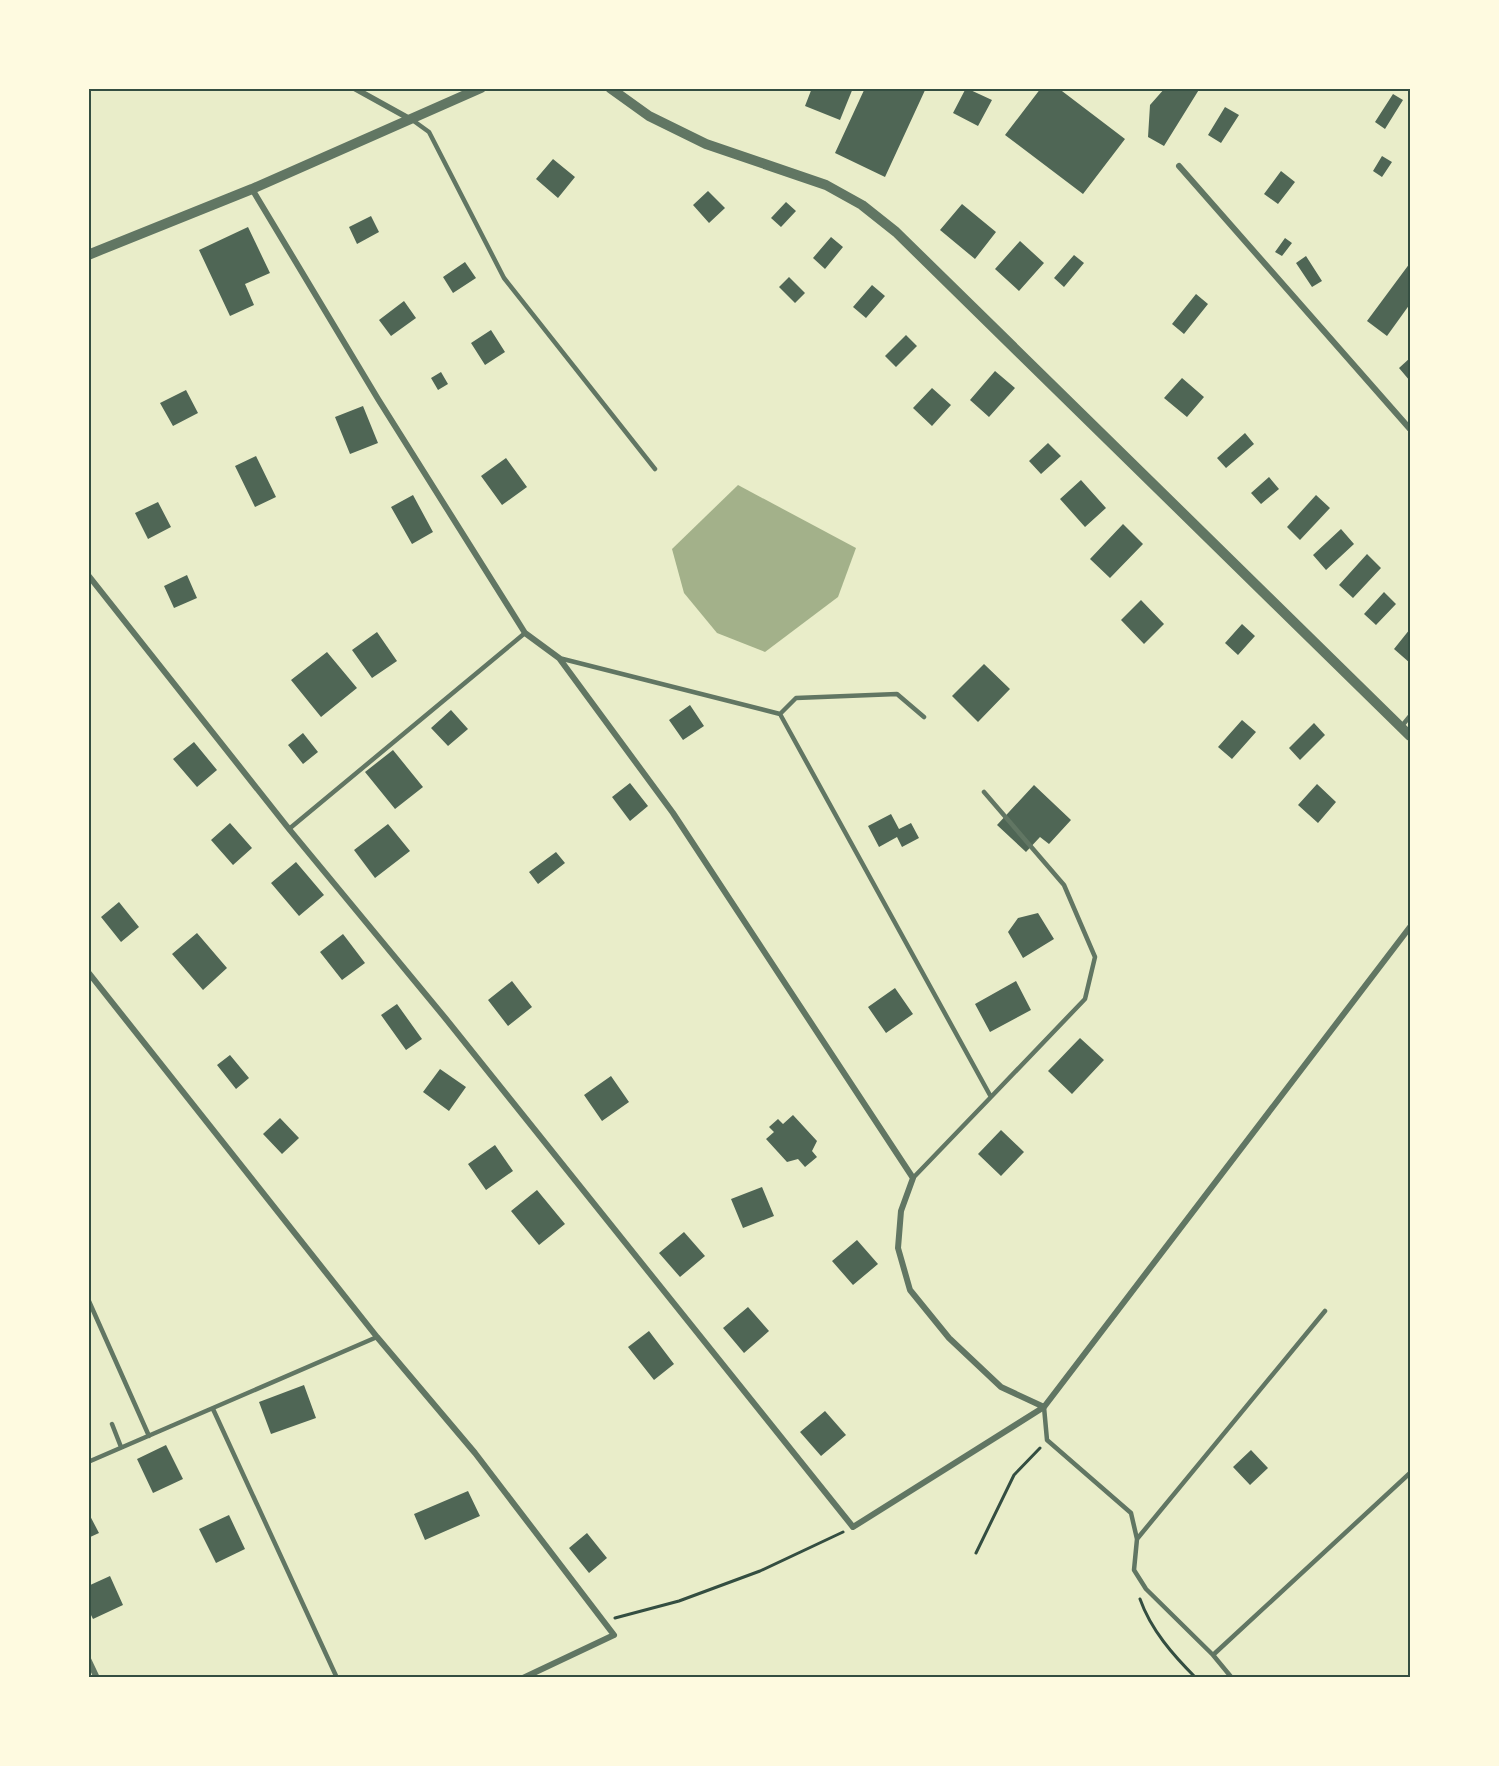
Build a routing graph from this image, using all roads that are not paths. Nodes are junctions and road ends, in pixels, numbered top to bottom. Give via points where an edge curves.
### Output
1 (354, 88) edge
2 (481, 88) edge
3 (610, 88) edge
4 (411, 119) junction
5 (1179, 166) dead end
6 (252, 189) junction
7 (88, 255) edge
8 (1410, 429) edge
9 (655, 469) dead end
10 (88, 575) edge
11 (525, 633) junction
12 (559, 658) junction
13 (780, 714) junction
14 (1410, 716) edge
15 (924, 717) dead end
16 (1401, 727) junction
17 (1410, 736) edge
18 (984, 792) dead end
19 (289, 829) junction
20 (1410, 927) edge
21 (88, 972) edge
22 (991, 1097) junction
23 (913, 1178) junction
24 (88, 1299) edge
25 (1325, 1311) dead end
26 (377, 1338) junction
27 (1044, 1407) junction
28 (213, 1409) junction
29 (112, 1424) dead end
30 (149, 1436) junction
31 (122, 1448) junction
32 (88, 1461) edge
33 (1410, 1473) edge
34 (1137, 1539) junction
35 (1213, 1655) junction
36 (88, 1659) edge
37 (97, 1677) edge
38 (337, 1677) edge
39 (523, 1677) edge
40 (1232, 1677) edge

1 - 4 street
2 - 4 street
3 - 16 street via 649,116 706,144 826,185 896,232
4 - 6 street
4 - 9 lane via 429,132 504,278
5 - 8 street
6 - 7 street
6 - 11 street
10 - 19 street
11 - 12 street
11 - 19 lane
12 - 13 lane
12 - 23 street via 673,813
13 - 15 lane via 796,698 897,694
13 - 22 lane
14 - 16 lane
16 - 17 street
18 - 22 lane via 1064,885 1095,957 1085,999
19 - 27 street via 853,1527
20 - 27 street
21 - 26 street
22 - 23 lane
23 - 27 street via 901,1211 898,1248 910,1290 949,1338 1000,1387
24 - 30 lane
25 - 34 lane
26 - 28 lane
26 - 39 street via 475,1453 614,1635
27 - 34 lane via 1047,1440 1131,1513
28 - 30 lane
28 - 38 lane
29 - 31 lane
30 - 31 lane
31 - 32 lane
33 - 35 lane
34 - 35 lane via 1134,1570 1146,1589
35 - 40 lane
36 - 37 street

